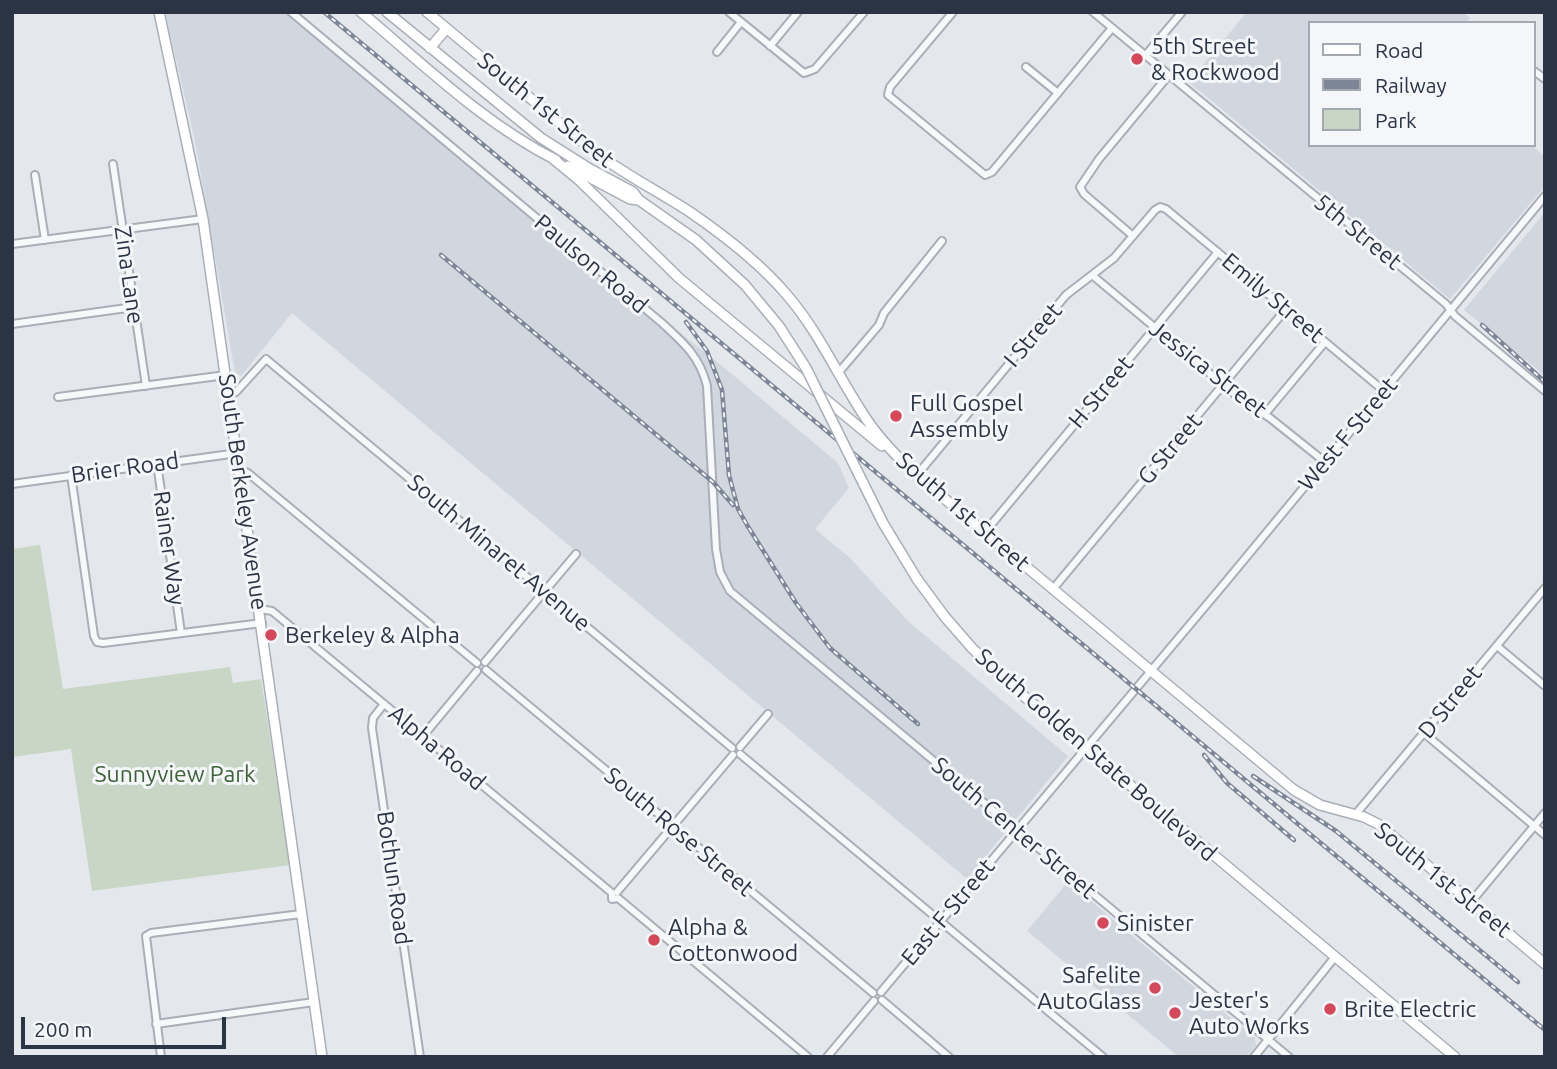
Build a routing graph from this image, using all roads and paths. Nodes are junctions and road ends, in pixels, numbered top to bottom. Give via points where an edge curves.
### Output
1 (159, 12) edge
2 (290, 12) edge
3 (361, 12) edge
4 (387, 12) edge
5 (427, 12) edge
6 (798, 12) edge
7 (864, 12) edge
8 (953, 12) edge
9 (1093, 12) edge
10 (1182, 12) edge
11 (733, 14) edge
12 (741, 22) junction
13 (446, 29) junction
14 (1112, 29) junction
15 (770, 46) junction
16 (430, 48) junction
17 (716, 52) dead end
18 (1145, 56) junction
19 (1026, 67) dead end
20 (1168, 76) junction
21 (1058, 93) junction
22 (551, 157) junction
23 (113, 164) dead end
24 (35, 175) dead end
25 (1545, 196) edge
26 (639, 200) junction
27 (1160, 207) joint
28 (203, 219) junction
29 (123, 230) junction
30 (1133, 236) junction
31 (45, 240) junction
32 (942, 241) dead end
33 (12, 244) edge
34 (1218, 252) junction
35 (1092, 275) junction
36 (134, 307) junction
37 (1286, 309) junction
38 (1451, 310) junction
39 (12, 324) edge
40 (1154, 328) junction
41 (1325, 342) junction
42 (839, 372) junction
43 (226, 375) junction
44 (1223, 385) junction
45 (146, 386) junction
46 (1384, 391) junction
47 (1545, 391) edge
48 (229, 396) junction
49 (58, 397) dead end
50 (854, 399) junction
51 (835, 408) junction
52 (1265, 414) junction
53 (238, 453) junction
54 (900, 460) junction
55 (1325, 462) junction
56 (157, 463) junction
57 (240, 470) junction
58 (71, 475) junction
59 (917, 475) junction
60 (12, 484) edge
61 (985, 532) junction
62 (576, 554) dead end
63 (1053, 589) junction
64 (1545, 589) edge
65 (544, 591) junction
66 (739, 600) joint
67 (260, 609) junction
68 (262, 623) junction
69 (181, 633) junction
70 (1497, 646) junction
71 (481, 666) junction
72 (1150, 671) junction
73 (1545, 686) edge
74 (384, 704) junction
75 (768, 714) dead end
76 (1424, 734) junction
77 (423, 736) junction
78 (1084, 749) junction
79 (736, 751) junction
80 (1545, 813) edge
81 (1355, 815) junction
82 (673, 826) junction
83 (1534, 826) junction
84 (1017, 830) junction
85 (1545, 835) edge
86 (616, 894) junction
87 (1471, 902) junction
88 (301, 914) junction
89 (940, 921) junction
90 (1335, 957) junction
91 (1545, 964) edge
92 (878, 997) junction
93 (314, 1002) junction
94 (156, 1024) junction
95 (1268, 1040) junction
96 (161, 1057) edge
97 (323, 1057) edge
98 (420, 1057) edge
99 (808, 1057) edge
100 (827, 1057) edge
101 (949, 1057) edge
102 (1103, 1057) edge
103 (1254, 1057) edge
104 (1289, 1057) edge
105 (1455, 1057) edge

1 - 28 street, South Berkeley Avenue
2 - 66 street, Paulson Road via 692,352 708,392 718,565
3 - 22 street via 482,112
4 - 16 street
5 - 13 street, South 1st Street
6 - 15 street
7 - 15 street via 809,73
8 - 21 street via 888,92 982,174 987,175
9 - 14 street, 5th Street
10 - 18 street
11 - 12 street
12 - 15 street
12 - 17 street
13 - 16 street
13 - 42 street, South 1st Street via 603,158 691,213 755,262 804,316
14 - 18 street, 5th Street
14 - 21 street
16 - 26 street via 541,138 633,192
18 - 20 street, 5th Street
19 - 21 street
20 - 30 street via 1082,184 1081,190
20 - 38 street, 5th Street
22 - 26 street
22 - 51 street via 672,271
23 - 29 street, Zina Lane
24 - 31 street
25 - 38 street, West F Street
26 - 78 street, South Golden State Boulevard, bridge via 696,240 779,326 806,368 911,570 945,617 997,673
27 - 30 street, I Street
27 - 34 street, Emily Street
28 - 29 street
28 - 43 street, South Berkeley Avenue
29 - 31 street
29 - 36 street, Zina Lane
30 - 35 street, I Street
31 - 33 street
32 - 42 street
34 - 37 street, Emily Street
34 - 40 street, H Street
35 - 40 street, Jessica Street
35 - 59 street, I Street via 1066,295
36 - 39 street
36 - 45 street, Zina Lane
37 - 41 street, Emily Street
37 - 44 street, G Street
38 - 46 street, West F Street
38 - 47 street, 5th Street
40 - 44 street, Jessica Street
40 - 61 street, H Street
41 - 46 street, Emily Street
41 - 52 street
42 - 50 street, South 1st Street
43 - 45 street
43 - 48 street, South Berkeley Avenue
44 - 52 street, Jessica Street
44 - 63 street, G Street
45 - 49 street
46 - 55 street, West F Street
48 - 53 street, South Berkeley Avenue
48 - 65 street, South Minaret Avenue via 266,359
50 - 51 street
50 - 54 street, South 1st Street
51 - 54 street
52 - 55 street, Jessica Street
53 - 56 street, Brier Road
53 - 57 street, South Berkeley Avenue
54 - 59 street, South 1st Street
55 - 72 street, West F Street
56 - 58 street, Brier Road
56 - 69 street, Rainer Way
57 - 67 street, South Berkeley Avenue
57 - 71 street, South Rose Street
58 - 60 street, Brier Road
58 - 69 street via 97,642
59 - 61 street, South 1st Street
61 - 63 street, South 1st Street
62 - 65 street
63 - 72 street, South 1st Street
64 - 70 street, D Street
65 - 71 street
65 - 79 street, South Minaret Avenue
66 - 84 street, South Center Street
67 - 68 street, South Berkeley Avenue
67 - 74 street, Alpha Road via 272,611
68 - 69 street
68 - 88 street, South Berkeley Avenue
70 - 73 street
70 - 76 street, D Street
71 - 77 street
71 - 82 street, South Rose Street
72 - 78 street, East F Street
72 - 81 street, South 1st Street via 1299,794 1326,808
74 - 77 street, Alpha Road
74 - 98 street, Bothun Road via 372,727
75 - 79 street
76 - 81 street, D Street
76 - 83 street
77 - 86 street, Alpha Road
78 - 84 street, East F Street
78 - 90 street, South Golden State Boulevard
79 - 82 street
79 - 89 street, South Minaret Avenue
80 - 83 street
81 - 87 street, South 1st Street via 1378,824
82 - 86 street
82 - 92 street, South Rose Street
83 - 85 street
83 - 87 street
84 - 89 street, East F Street
84 - 95 street, South Center Street
86 - 99 street, Alpha Road
87 - 91 street, South 1st Street
88 - 93 street, South Berkeley Avenue
88 - 94 street via 146,936
89 - 92 street, East F Street
89 - 102 street, South Minaret Avenue
90 - 95 street
90 - 105 street, South Golden State Boulevard
92 - 100 street, East F Street
92 - 101 street, South Rose Street
93 - 94 street
93 - 97 street, South Berkeley Avenue
94 - 96 street
95 - 103 street
95 - 104 street, South Center Street

